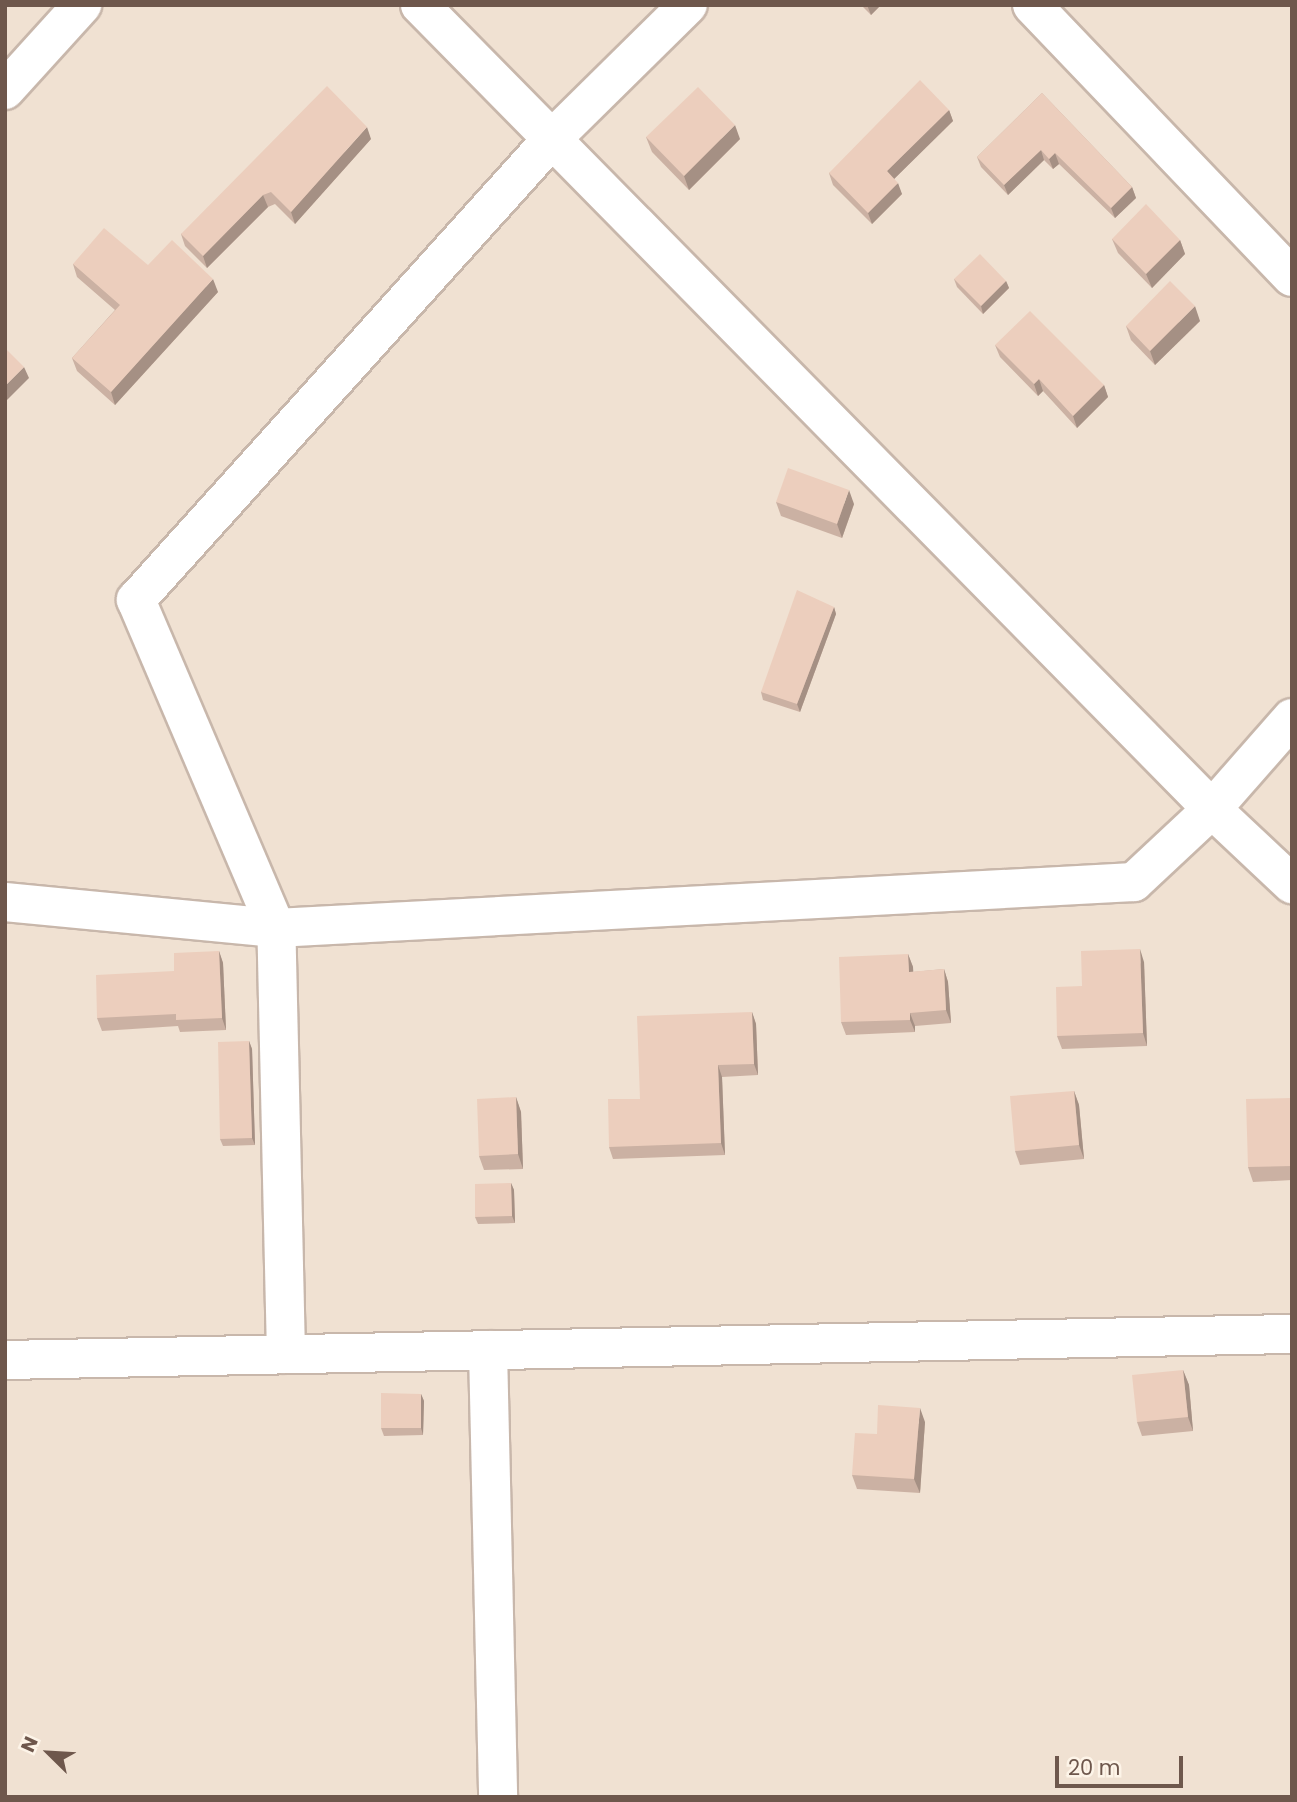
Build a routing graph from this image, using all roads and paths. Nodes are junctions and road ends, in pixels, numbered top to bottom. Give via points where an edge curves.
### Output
1 (82, 5) edge
2 (420, 5) edge
3 (688, 5) edge
4 (1032, 5) edge
5 (5, 90) edge
6 (551, 140) junction
7 (1292, 277) edge
8 (1292, 718) edge
9 (1212, 809) junction
10 (1292, 884) edge
11 (5, 902) edge
12 (276, 928) junction
13 (1292, 1334) edge
14 (488, 1350) junction
15 (286, 1354) junction
16 (5, 1360) edge
17 (498, 1797) edge

1 - 5 street
2 - 6 street
3 - 6 street
4 - 7 street
6 - 9 street
6 - 12 street via 136,600
8 - 9 street
9 - 10 street
9 - 12 street via 1134,882
11 - 12 street
12 - 15 street
13 - 14 street
14 - 15 street
14 - 17 street
15 - 16 street

